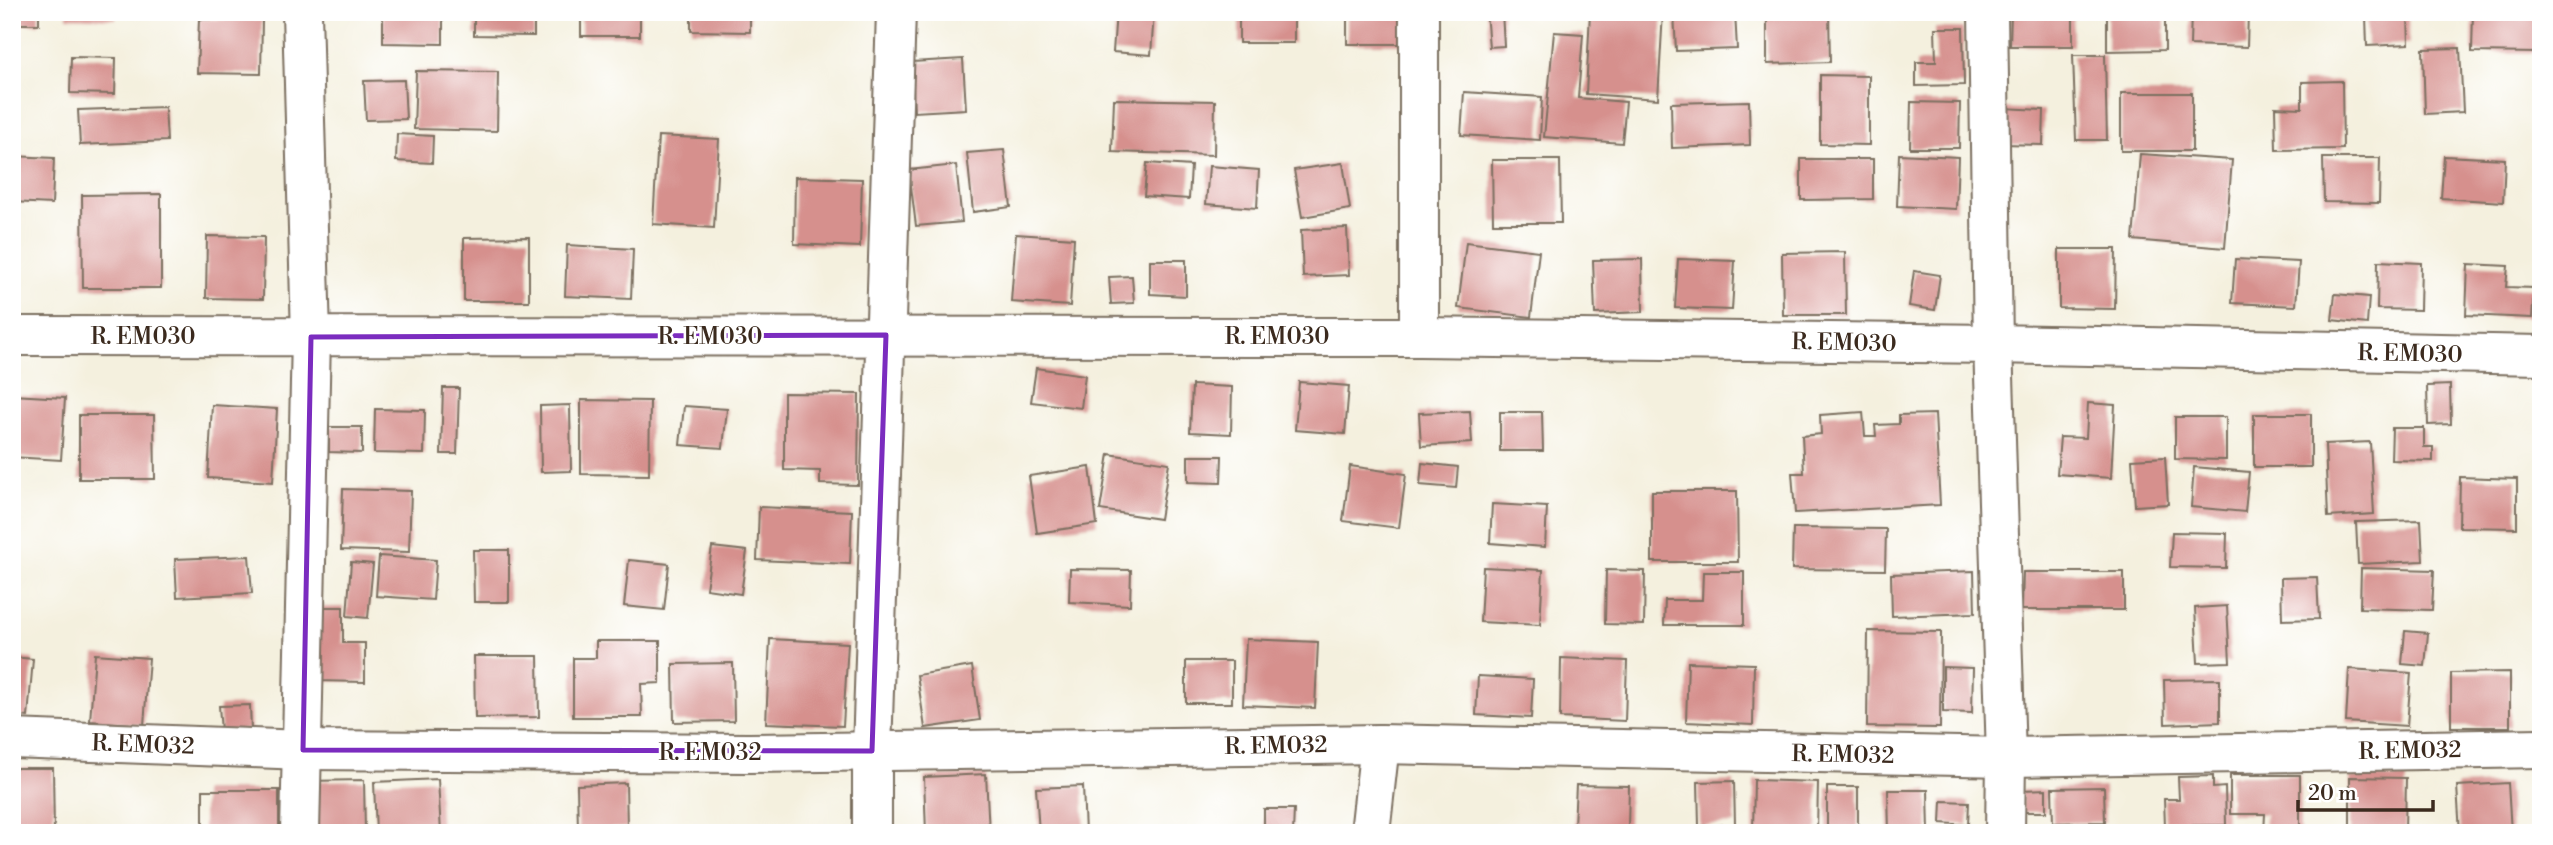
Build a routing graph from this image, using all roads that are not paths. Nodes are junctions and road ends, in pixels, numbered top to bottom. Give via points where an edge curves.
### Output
1 (302, 12) edge
2 (896, 12) edge
3 (1419, 12) edge
4 (1988, 12) edge
5 (12, 335) edge
6 (886, 335) junction
7 (311, 337) junction
8 (1419, 337) junction
9 (1993, 344) junction
10 (2541, 355) edge
11 (12, 739) edge
12 (1380, 744) junction
13 (2541, 748) edge
14 (303, 750) junction
15 (872, 751) junction
16 (2006, 757) junction
17 (300, 833) edge
18 (872, 833) edge
19 (1370, 833) edge
20 (2005, 833) edge

1 - 7 street
2 - 6 street
3 - 8 street
4 - 9 street
5 - 7 street, R. EM030
6 - 7 street, R. EM030
6 - 8 street, R. EM030
6 - 15 street
7 - 14 street
8 - 9 street, R. EM030
9 - 10 street, R. EM030
9 - 16 street
11 - 14 street, R. EM032
12 - 15 street, R. EM032
12 - 16 street, R. EM032
12 - 19 street
13 - 16 street, R. EM032
14 - 15 street, R. EM032
14 - 17 street
15 - 18 street
16 - 20 street

